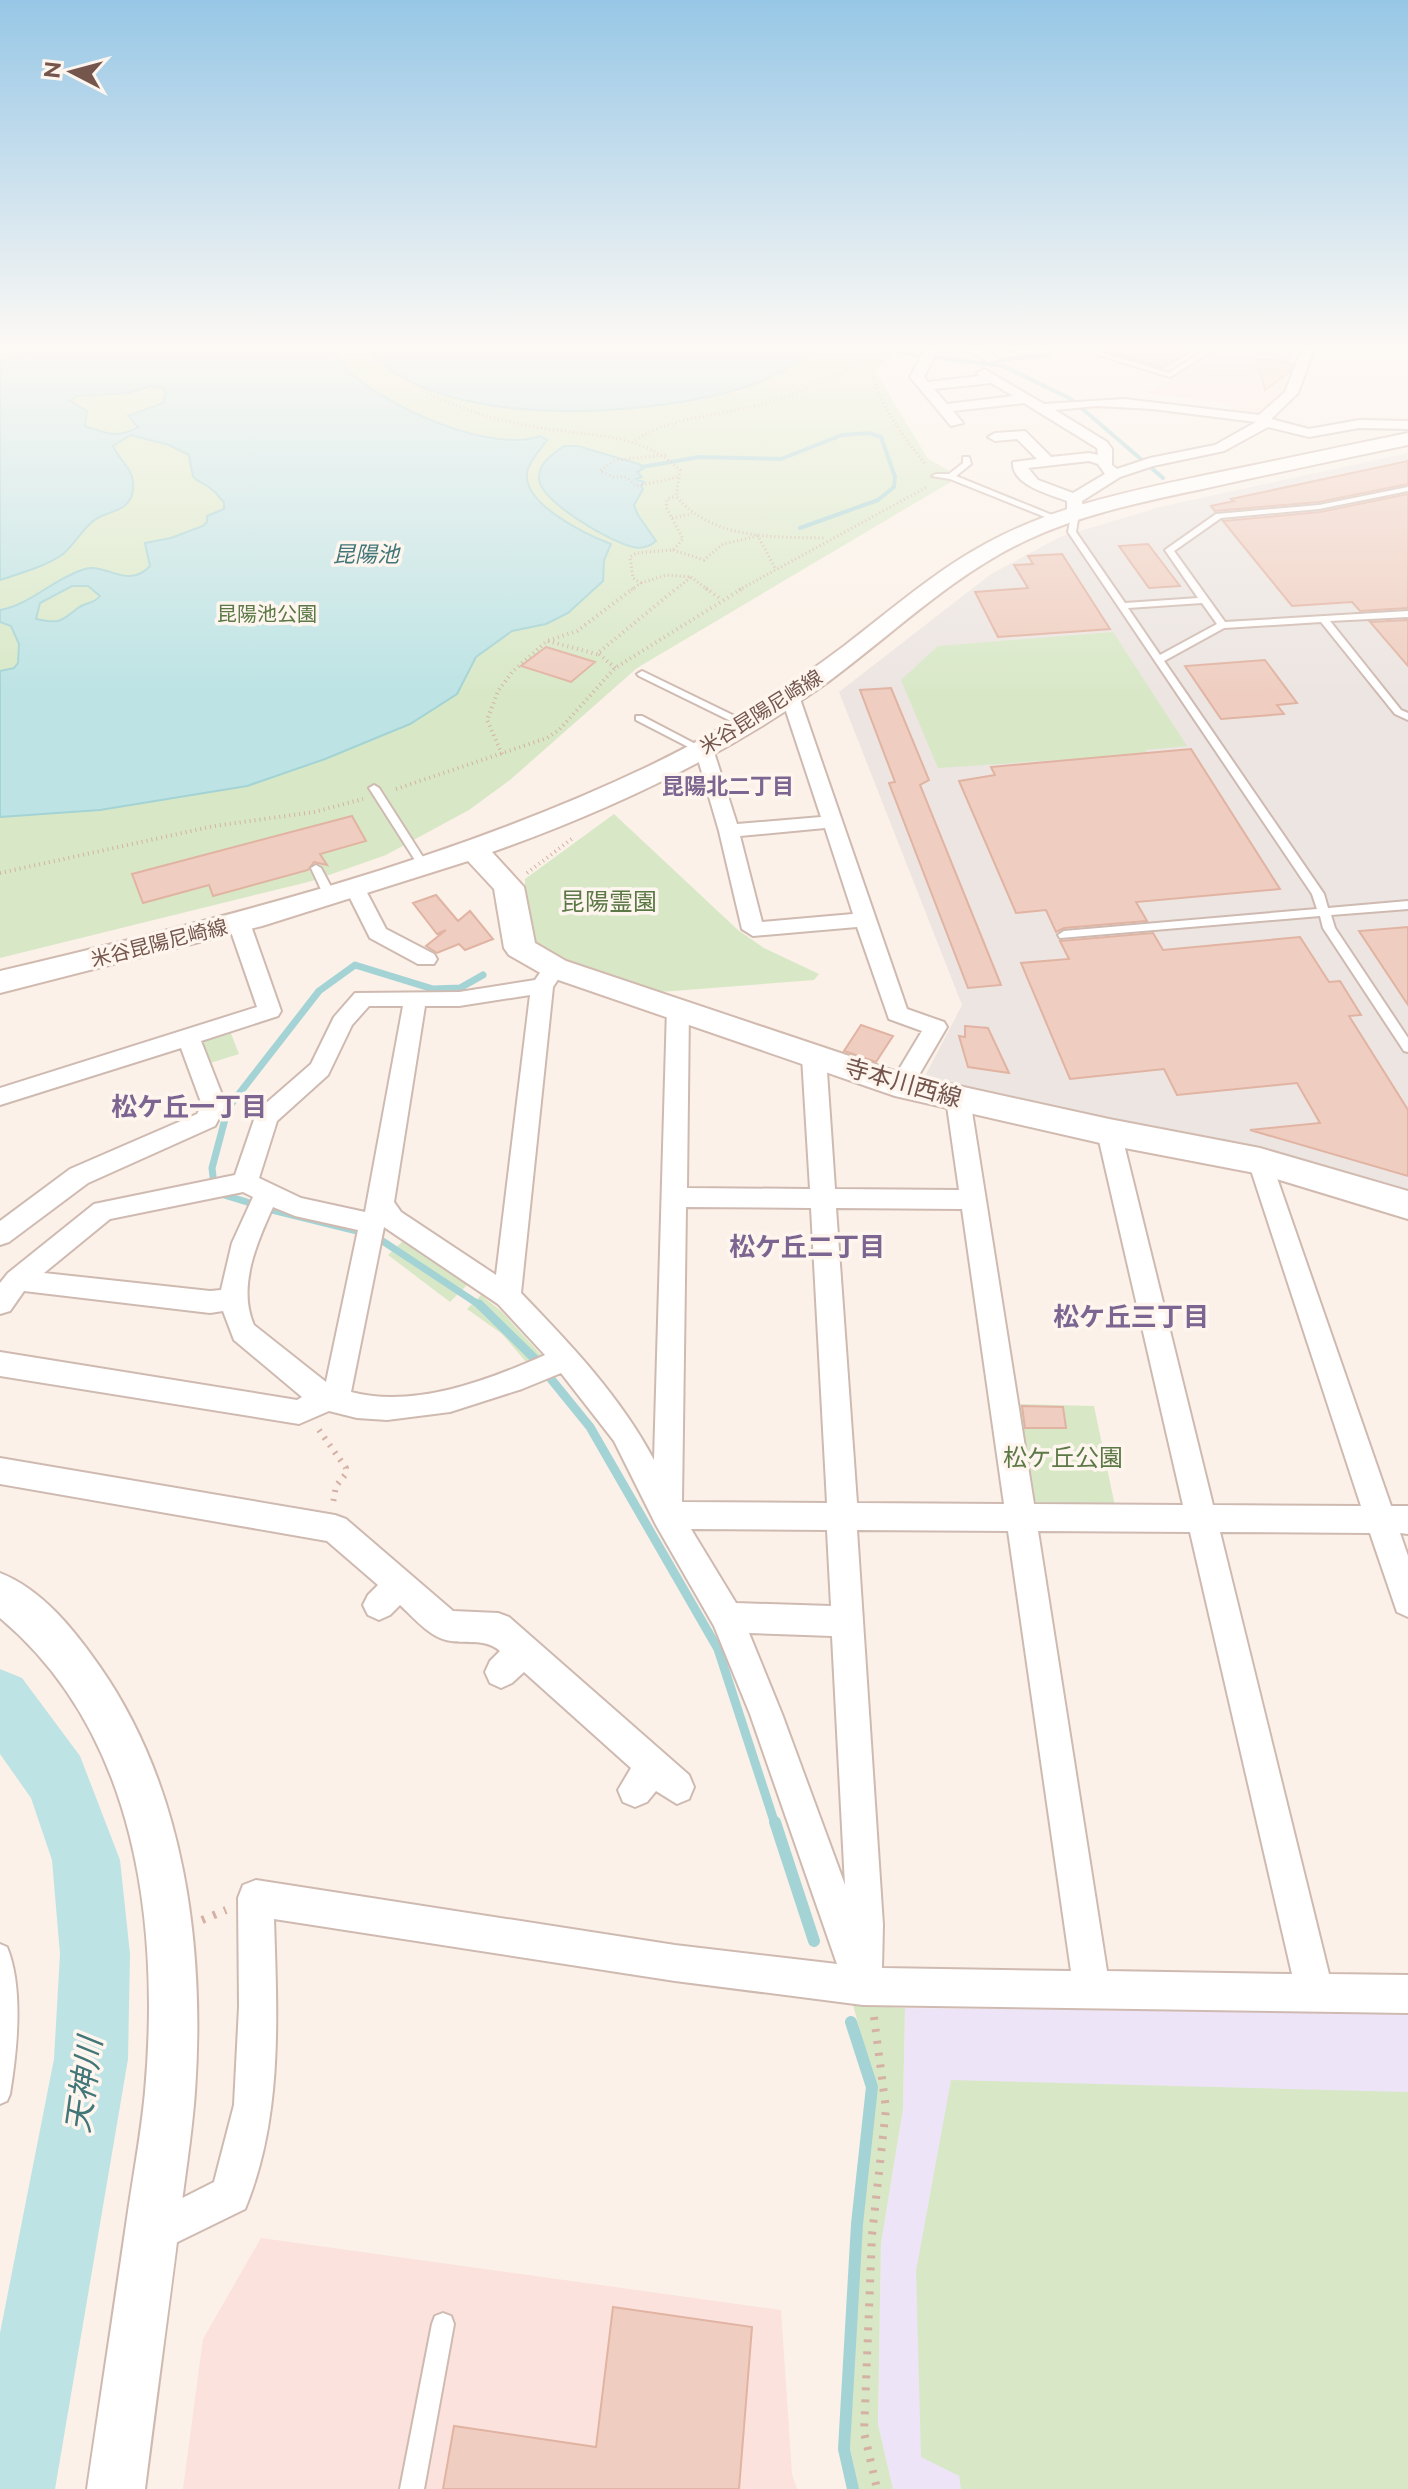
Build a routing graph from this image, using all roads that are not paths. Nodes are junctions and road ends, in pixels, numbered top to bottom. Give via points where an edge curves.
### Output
1 (967, 462) edge
2 (1039, 462) edge
3 (1104, 462) edge
4 (1150, 462) edge
5 (1300, 462) edge
6 (1115, 474) junction
7 (936, 476) road end
8 (950, 477) junction
9 (1408, 489) edge
10 (1069, 511) junction
11 (1204, 600) junction
12 (1122, 606) junction
13 (1408, 614) edge
14 (1323, 619) junction
15 (1222, 625) junction
16 (1159, 660) junction
17 (642, 674) dead end
18 (790, 696) junction
19 (1408, 717) edge
20 (639, 718) dead end
21 (746, 725) junction
22 (703, 749) junction
23 (376, 791) road end
24 (830, 822) junction
25 (729, 831) junction
26 (474, 850) junction
27 (316, 868) dead end
28 (425, 868) junction
29 (343, 894) junction
30 (1408, 905) edge
31 (1325, 912) junction
32 (863, 920) junction
33 (239, 923) junction
34 (1064, 935) dead end
35 (426, 959) dead end
36 (549, 977) junction
37 (0, 982) edge
38 (415, 1000) junction
39 (678, 1008) junction
40 (188, 1037) junction
41 (1408, 1048) edge
42 (814, 1057) junction
43 (901, 1086) junction
44 (0, 1097) edge
45 (958, 1099) junction
46 (1109, 1132) junction
47 (1260, 1161) junction
48 (256, 1188) junction
49 (672, 1197) junction
50 (823, 1198) junction
51 (972, 1200) junction
52 (1408, 1205) edge
53 (376, 1214) junction
54 (0, 1235) edge
55 (17, 1280) junction
56 (507, 1296) junction
57 (235, 1299) junction
58 (0, 1303) edge
59 (566, 1358) junction
60 (0, 1364) edge
61 (322, 1401) junction
62 (0, 1471) edge
63 (667, 1515) junction
64 (841, 1516) junction
65 (1020, 1517) junction
66 (1200, 1518) junction
67 (1395, 1520) edge
68 (0, 1592) edge
69 (1408, 1602) edge
70 (727, 1618) junction
71 (847, 1621) junction
72 (655, 1781) dead end
73 (0, 1954) edge
74 (863, 1986) junction
75 (1092, 1991) junction
76 (1315, 1993) junction
77 (1408, 1994) edge
78 (0, 2094) edge
79 (151, 2235) junction
80 (443, 2324) dead end
81 (116, 2489) edge
82 (412, 2489) edge

1 - 8 lane
2 - 10 street via 1018,465
3 - 6 street
4 - 6 street
5 - 10 main road, 米谷昆陽尼崎線
6 - 10 street
7 - 8 lane
8 - 10 lane
9 - 11 lane via 1319,507 1219,516 1169,550
10 - 12 lane via 1072,532
10 - 18 main road, 米谷昆陽尼崎線 via 972,561
11 - 12 lane
11 - 15 lane
12 - 16 lane
13 - 14 lane
14 - 15 lane
14 - 19 lane via 1398,712
15 - 16 lane
16 - 31 lane via 1318,894
17 - 21 lane
18 - 21 main road, 米谷昆陽尼崎線
18 - 24 street
20 - 22 lane
21 - 22 main road, 米谷昆陽尼崎線
22 - 25 street
22 - 26 main road, 米谷昆陽尼崎線
23 - 28 lane
24 - 25 street
24 - 32 street
25 - 32 street via 753,929
26 - 28 main road, 米谷昆陽尼崎線
26 - 36 main road, 寺本川西線 via 509,887 520,948
27 - 29 lane
28 - 29 main road, 米谷昆陽尼崎線
29 - 33 main road, 米谷昆陽尼崎線
29 - 35 street via 386,946
30 - 31 lane
31 - 34 lane
31 - 41 lane via 1329,928
32 - 43 street via 897,1014 937,1025
33 - 37 main road, 米谷昆陽尼崎線
33 - 40 street via 270,1011
36 - 38 street via 489,995
36 - 39 main road, 寺本川西線
36 - 56 street
38 - 48 street via 358,1000 320,1069 266,1117
38 - 53 street
39 - 42 main road, 寺本川西線
39 - 49 street
40 - 44 street
40 - 54 street via 214,1105 206,1120 79,1176
42 - 43 main road, 寺本川西線
42 - 50 street
43 - 45 main road, 寺本川西線
45 - 46 main road, 寺本川西線
45 - 51 street
46 - 47 main road, 寺本川西線
46 - 66 street
47 - 52 main road, 寺本川西線
47 - 67 street
48 - 53 street via 317,1212
48 - 55 street via 103,1211
48 - 57 street
49 - 50 street
49 - 63 street
50 - 51 street
50 - 64 street
51 - 65 street
53 - 56 street via 392,1219
53 - 61 street via 339,1388
55 - 57 street via 210,1302
55 - 58 street
56 - 59 street
57 - 61 street via 235,1318 244,1332
59 - 61 street via 458,1398 394,1408
59 - 63 street via 624,1432
60 - 61 street via 299,1412
62 - 72 street via 335,1529 390,1595 447,1626 498,1628 512,1661
63 - 64 street
63 - 70 street
64 - 65 street
64 - 71 street
65 - 66 street
65 - 75 street
66 - 67 street
66 - 76 street
67 - 69 street
68 - 79 street via 61,1647 98,1702 132,1766 150,1817 170,1933 173,1994 171,2076
70 - 71 street
70 - 74 street
71 - 74 street via 865,1925
73 - 78 lane via 6,2061
74 - 75 street
74 - 79 street via 675,1963 256,1898 253,2105 231,2195
75 - 76 street
76 - 77 street
79 - 81 street
80 - 82 lane

